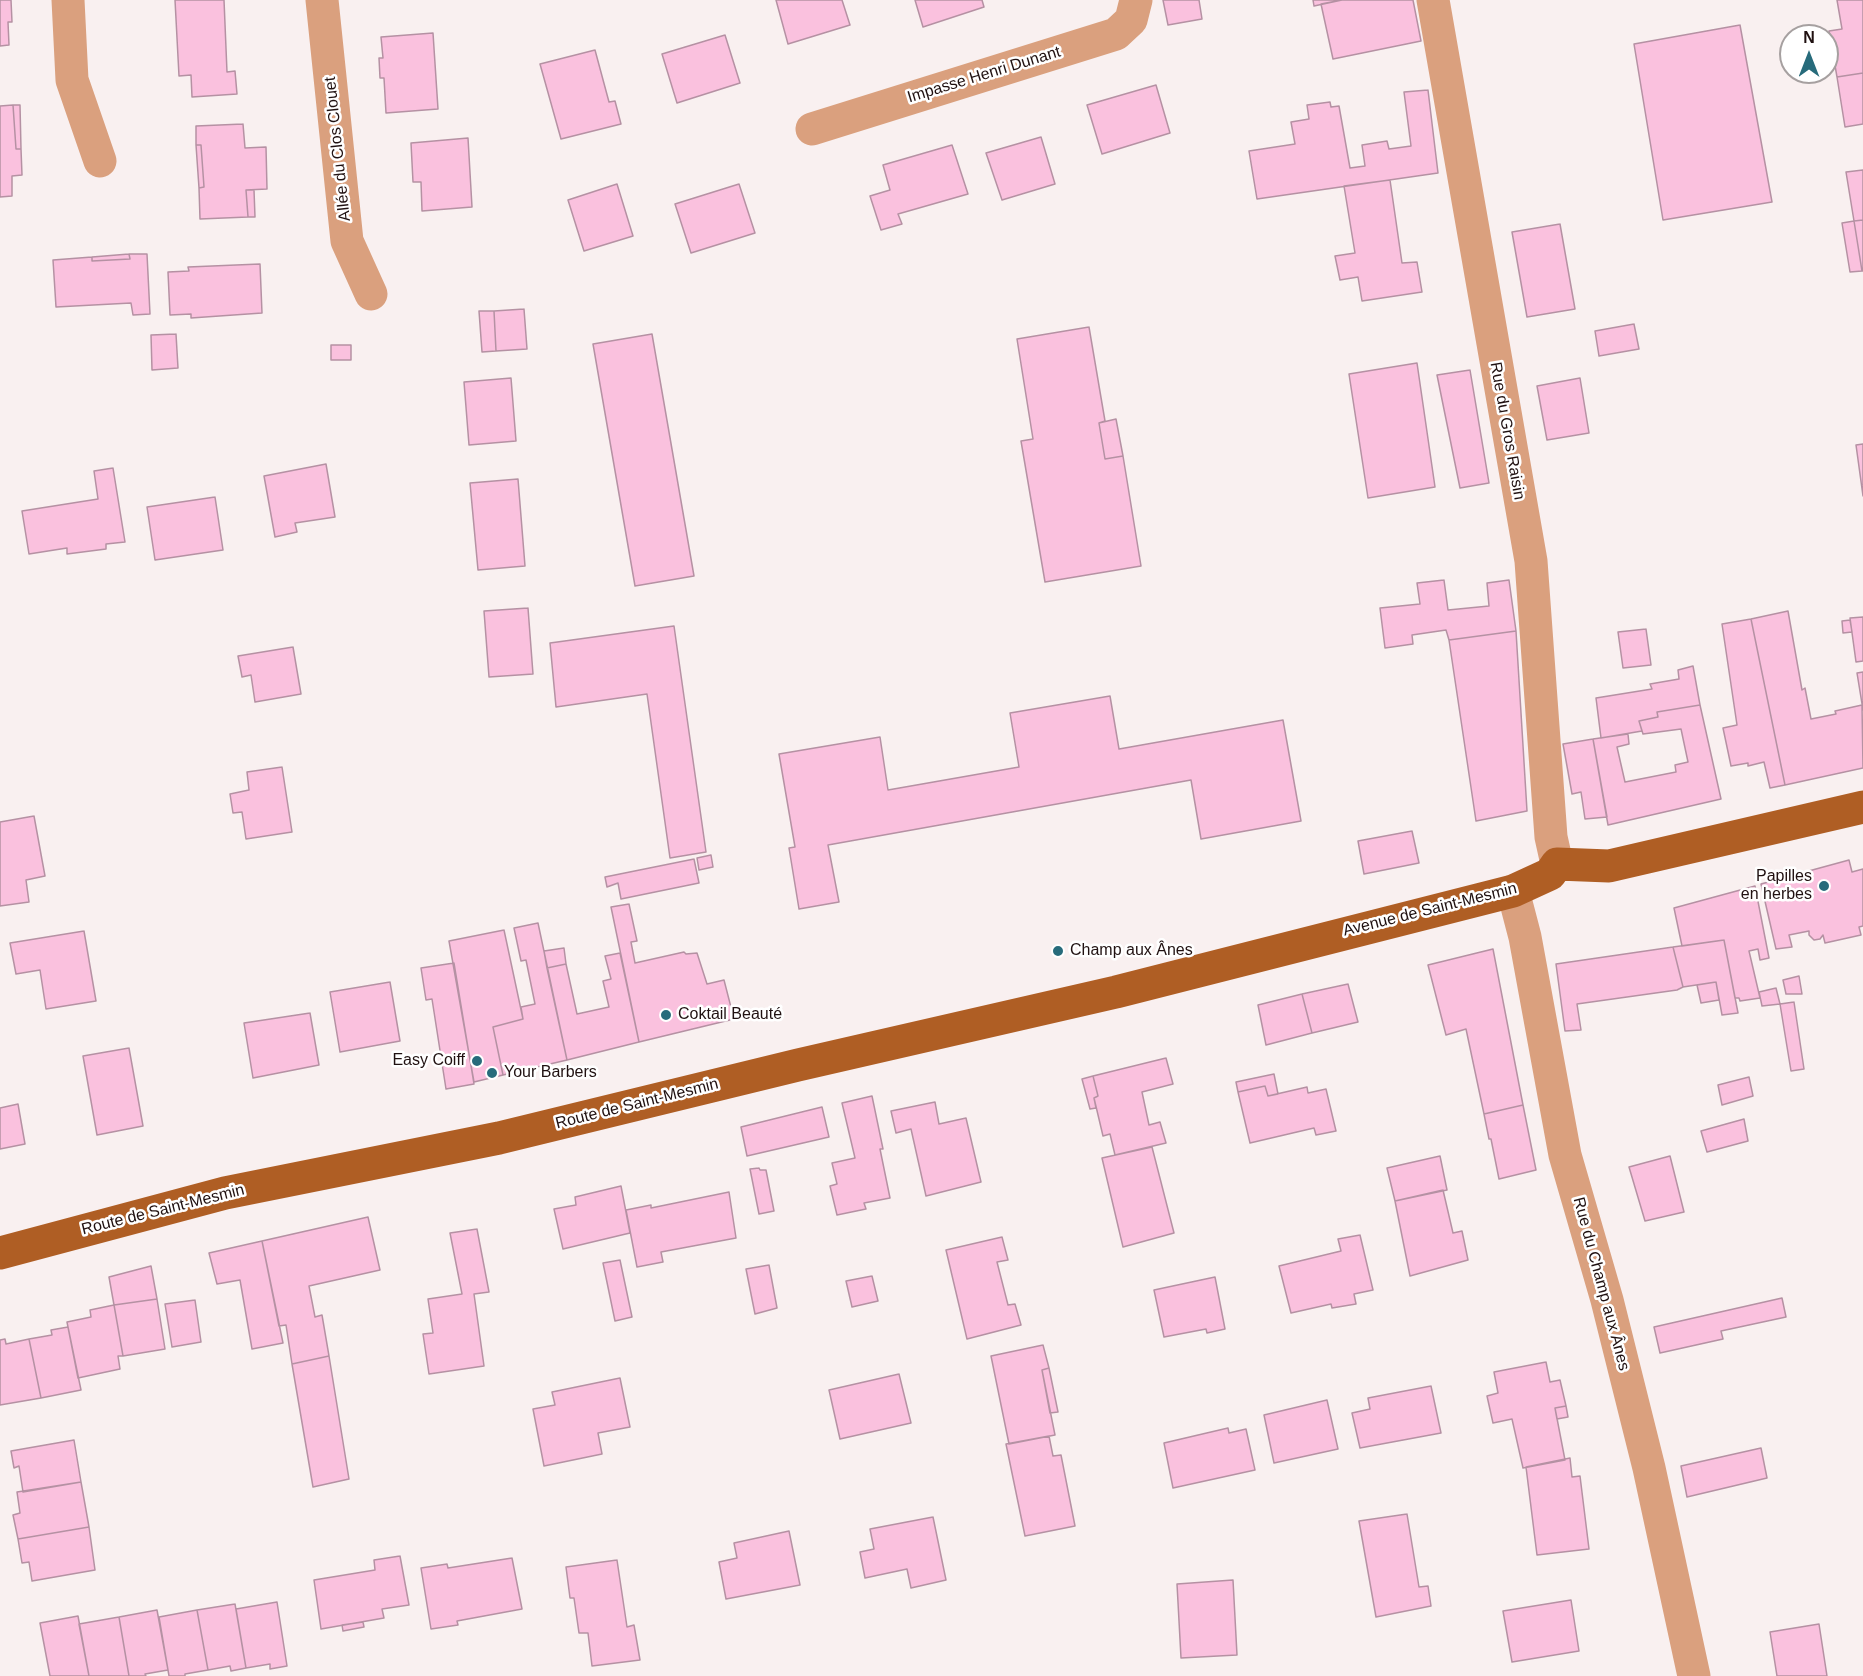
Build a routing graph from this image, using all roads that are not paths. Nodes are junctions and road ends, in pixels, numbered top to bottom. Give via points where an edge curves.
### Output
1 (68, 0) edge
2 (322, 0) edge
3 (1136, 0) edge
4 (1433, 0) edge
5 (812, 129) dead end
6 (100, 161) dead end
7 (371, 294) dead end
8 (1863, 807) edge
9 (1557, 864) junction
10 (1513, 891) junction
11 (1273, 951) joint
12 (0, 1253) edge
13 (1694, 1676) edge

1 - 6 street via 72,80
2 - 7 street, Allée du Clos Clouet via 347,241
3 - 5 street, Impasse Henri Dunant via 1131,20 1116,34
4 - 9 street, Rue du Gros Raisin via 1531,561 1551,837
8 - 9 main road via 1609,866
9 - 10 main road, Avenue de Saint-Mesmin via 1550,874
10 - 11 main road, Avenue de Saint-Mesmin
10 - 13 street, Rue du Champ aux Ânes via 1565,1155 1643,1445
11 - 12 main road, Route de Saint-Mesmin via 499,1138 225,1193

